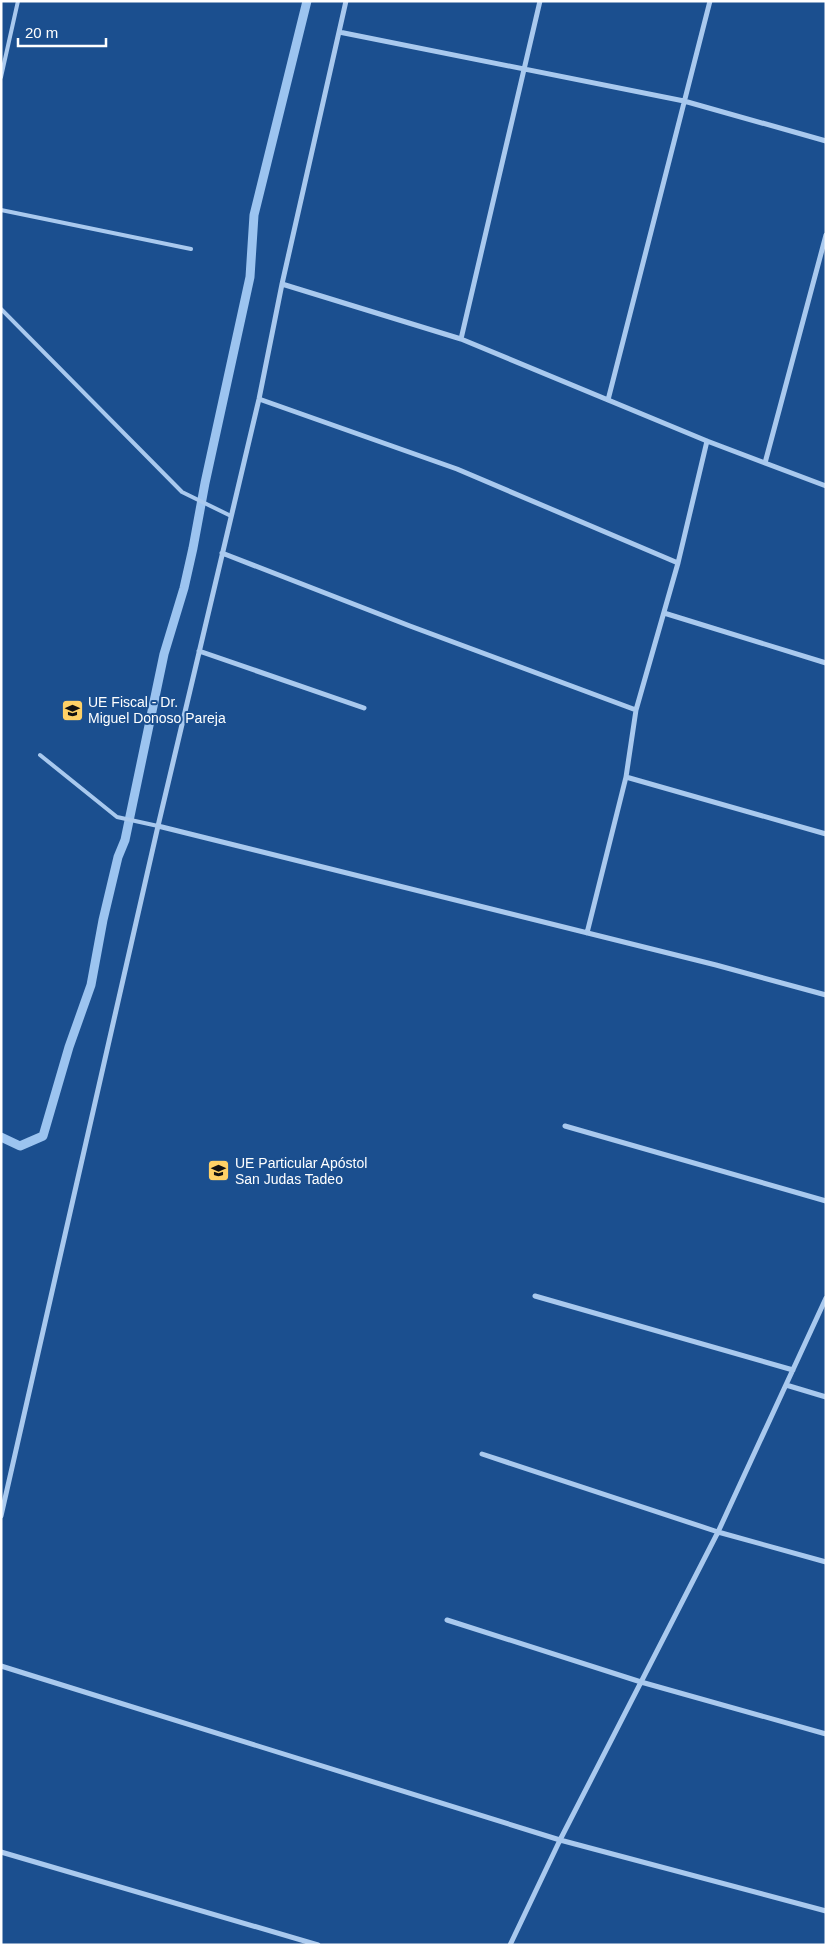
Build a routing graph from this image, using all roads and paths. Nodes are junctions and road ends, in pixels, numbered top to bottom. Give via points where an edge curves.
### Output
1 (18, 1) edge
2 (346, 1) edge
3 (540, 1) edge
4 (710, 1) edge
5 (339, 32) junction
6 (526, 68) junction
7 (1, 77) edge
8 (684, 101) junction
9 (826, 141) edge
10 (1, 210) edge
11 (826, 235) edge
12 (190, 249) dead end
13 (282, 284) junction
14 (1, 309) edge
15 (461, 339) junction
16 (259, 399) junction
17 (608, 400) junction
18 (707, 441) junction
19 (765, 463) junction
20 (826, 486) edge
21 (231, 516) junction
22 (222, 553) junction
23 (678, 563) junction
24 (664, 613) junction
25 (199, 651) junction
26 (826, 663) edge
27 (364, 708) dead end
28 (636, 710) junction
29 (40, 755) dead end
30 (626, 776) junction
31 (158, 826) junction
32 (826, 834) edge
33 (587, 933) junction
34 (826, 995) edge
35 (565, 1126) dead end
36 (826, 1201) edge
37 (535, 1296) dead end
38 (826, 1298) edge
39 (793, 1370) junction
40 (786, 1385) junction
41 (826, 1397) edge
42 (482, 1454) dead end
43 (1, 1516) edge
44 (718, 1532) junction
45 (826, 1562) edge
46 (447, 1620) dead end
47 (1, 1666) edge
48 (641, 1682) junction
49 (826, 1734) edge
50 (560, 1840) junction
51 (1, 1852) edge
52 (826, 1911) edge
53 (318, 1945) edge
54 (510, 1945) edge

1 - 7 lane
2 - 5 street
3 - 6 street
4 - 8 street
5 - 6 street
5 - 13 street
6 - 8 street
6 - 15 street
8 - 9 street
8 - 17 street
10 - 12 lane
11 - 19 street
13 - 15 street
13 - 16 street
14 - 21 lane via 182,492
15 - 17 street
16 - 21 street
16 - 23 street via 457,469
17 - 18 street
18 - 19 street
18 - 23 street
19 - 20 street
21 - 22 street
22 - 25 street
22 - 28 street
23 - 24 street
24 - 26 street
24 - 28 street
25 - 27 street
25 - 31 street
28 - 30 street
29 - 31 lane via 117,817
30 - 32 street
30 - 33 street
31 - 33 street
31 - 43 street
33 - 34 street
35 - 36 street
37 - 39 street
38 - 39 street
39 - 40 street
40 - 41 street
40 - 44 street
42 - 44 street
44 - 45 street
44 - 48 street
46 - 48 street
47 - 50 street
48 - 49 street
48 - 50 street
50 - 52 street
50 - 54 street
51 - 53 street

